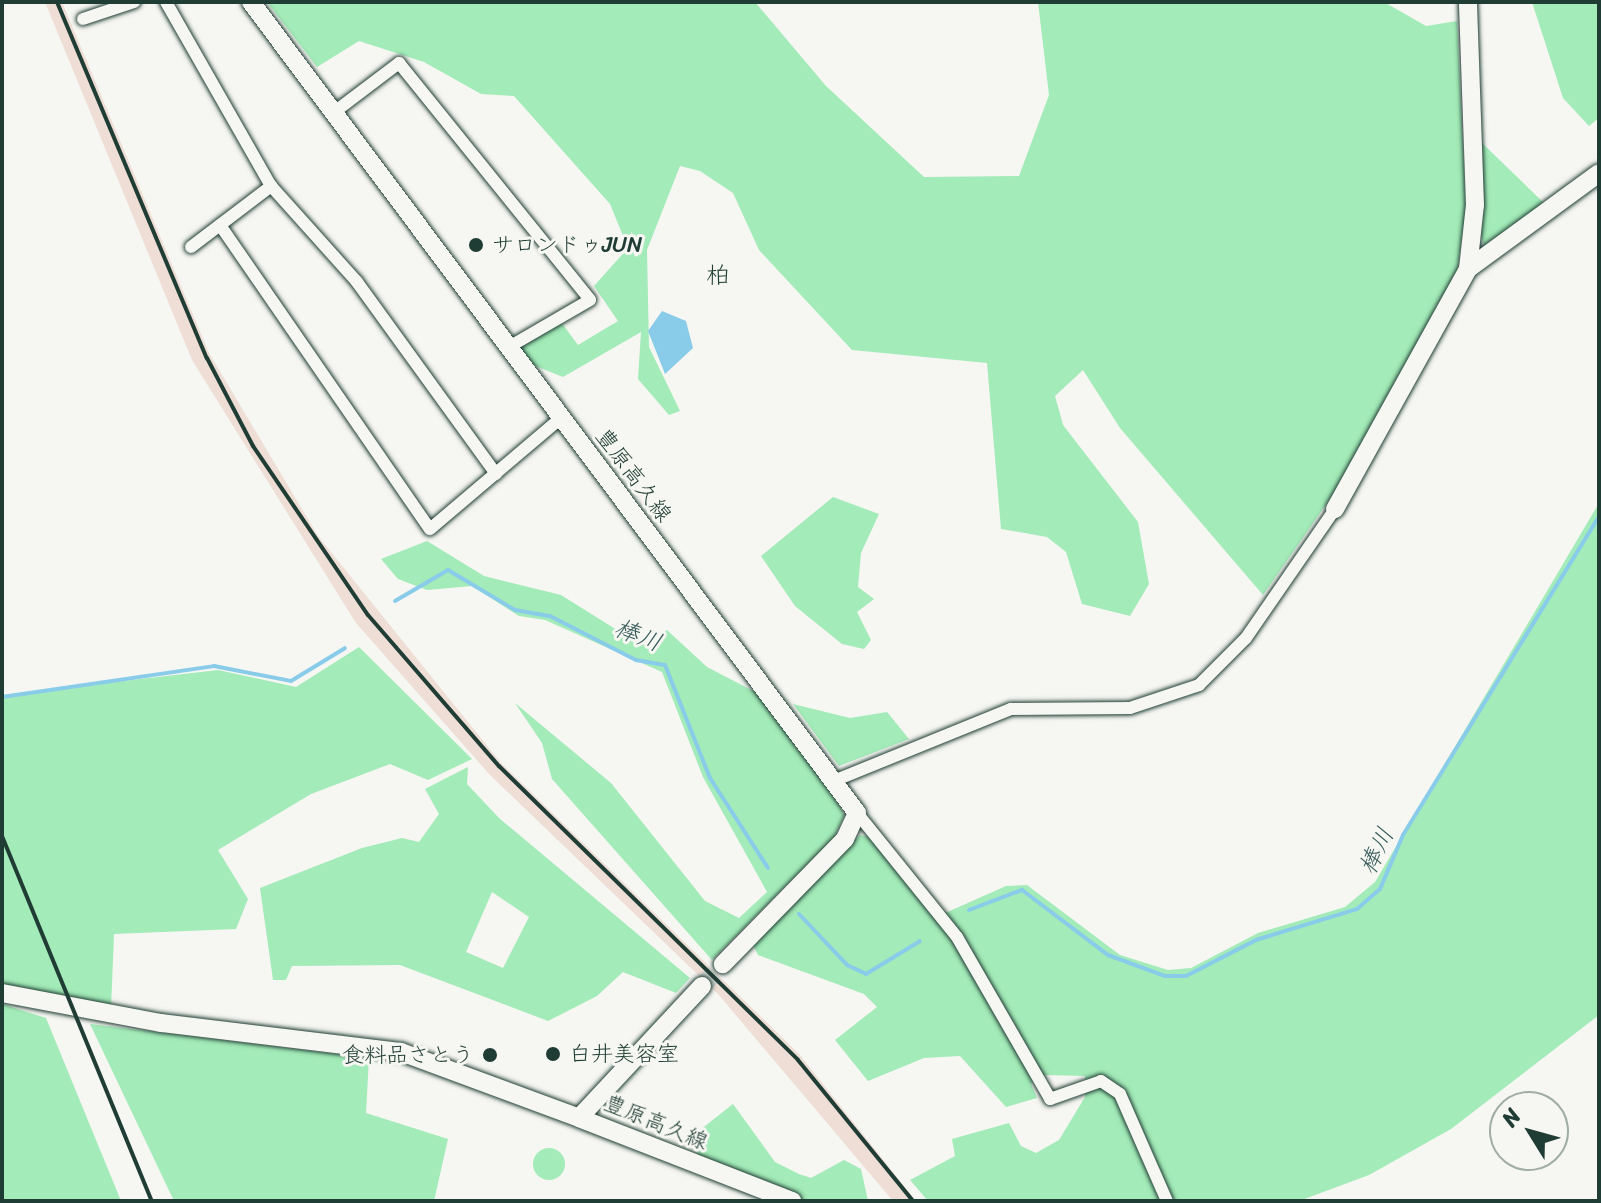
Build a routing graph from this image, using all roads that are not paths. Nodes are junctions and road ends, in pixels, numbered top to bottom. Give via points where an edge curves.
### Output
1 (134, 2) edge
2 (166, 2) edge
3 (251, 2) edge
4 (1468, 2) edge
5 (83, 19) dead end
6 (333, 113) junction
7 (1599, 173) edge
8 (271, 186) junction
9 (220, 225) junction
10 (191, 247) dead end
11 (1468, 269) junction
12 (509, 347) junction
13 (561, 418) junction
14 (496, 474) junction
15 (1335, 509) joint
16 (836, 780) junction
17 (857, 813) junction
18 (723, 964) tunnel mouth
19 (702, 986) tunnel mouth
20 (2, 993) edge
21 (579, 1118) junction
22 (792, 1201) edge
23 (1167, 1201) edge

1 - 5 street
2 - 8 street
3 - 6 main road, 豊原高久線
4 - 11 main road via 1475,205
6 - 12 main road, 豊原高久線
6 - 12 street via 399,63 590,300
7 - 11 main road
8 - 9 street
8 - 14 street via 357,282
9 - 10 street
9 - 14 street via 430,529
11 - 15 main road
12 - 13 main road, 豊原高久線
13 - 14 street
13 - 16 main road, 豊原高久線
15 - 16 street via 1246,638 1199,685 1130,708 1011,709
16 - 17 main road, 豊原高久線
17 - 18 main road via 845,839
17 - 23 street via 957,937 1046,1095 1055,1099 1101,1081 1120,1094
19 - 21 main road, 豊原高久線
20 - 21 main road via 161,1023 401,1052
21 - 22 main road, 豊原高久線

